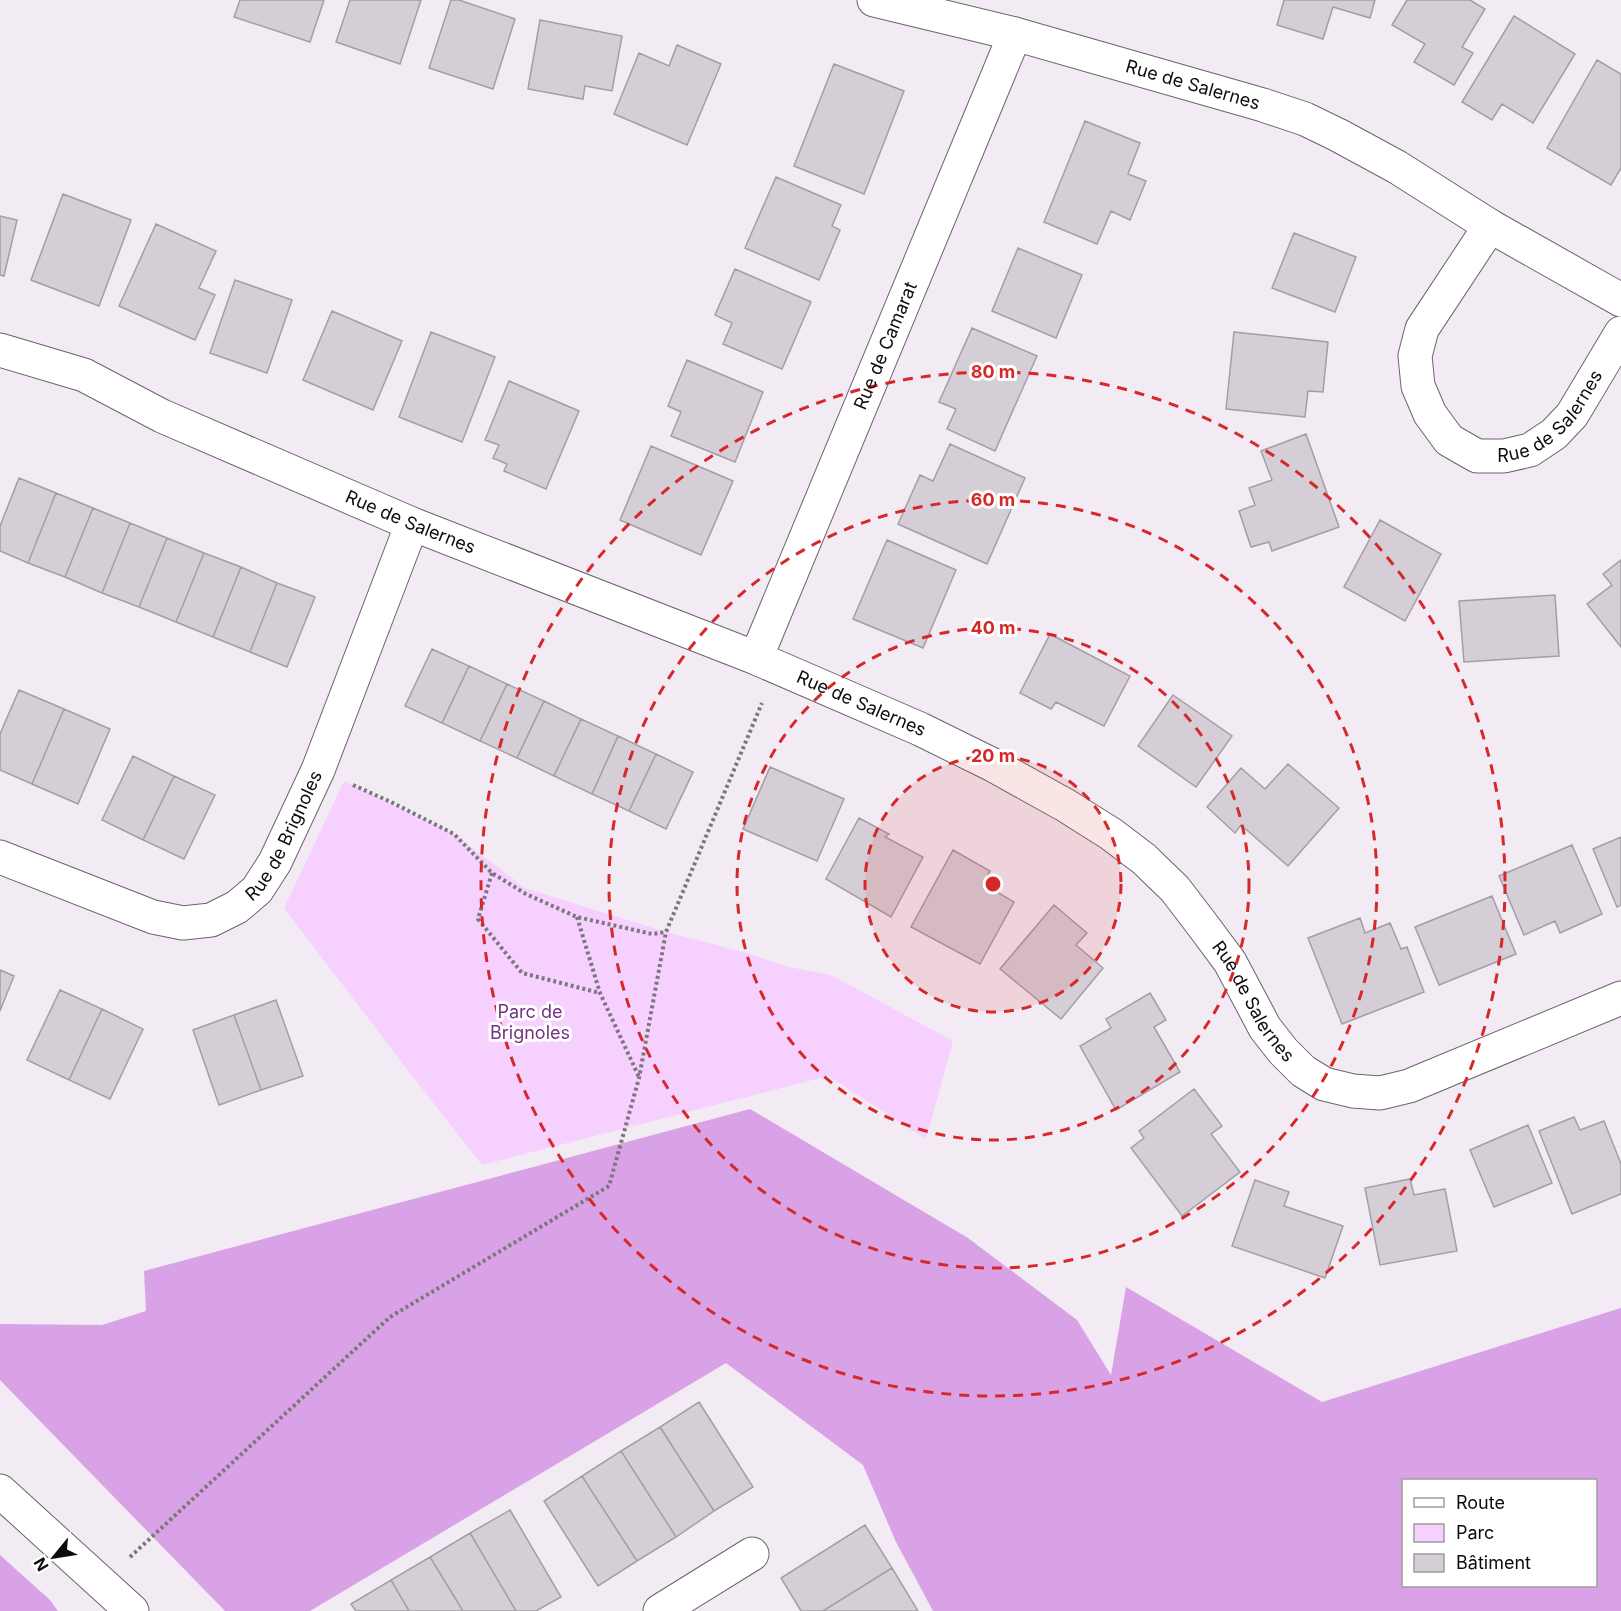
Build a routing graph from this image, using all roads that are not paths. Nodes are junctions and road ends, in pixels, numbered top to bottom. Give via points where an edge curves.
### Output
1 (874, 0) edge
2 (1015, 34) junction
3 (1490, 226) junction
4 (1621, 300) edge
5 (1621, 333) edge
6 (0, 350) edge
7 (412, 524) junction
8 (766, 662) junction
9 (0, 856) edge
10 (1621, 998) edge
11 (0, 1491) edge
12 (752, 1554) dead end
13 (132, 1611) edge
14 (660, 1611) edge

1 - 2 street, Rue de Salernes
2 - 3 street, Rue de Salernes via 1305,119 1396,167
2 - 8 street, Rue de Camarat
3 - 4 street, Rue de Salernes
3 - 5 street, Rue de Salernes via 1422,329 1415,356 1418,386 1430,414 1449,440 1477,456 1504,456 1530,450 1554,434 1572,415
6 - 7 street, Rue de Salernes via 84,375 162,416
7 - 8 street, Rue de Salernes
7 - 9 street, Rue de Brignoles via 318,770 275,862 257,890 237,908 210,920 183,923 153,917
8 - 10 street, Rue de Salernes via 993,765 1102,828 1174,889 1230,962 1265,1028 1304,1071 1324,1084 1380,1093 1409,1086
11 - 13 street
12 - 14 street

